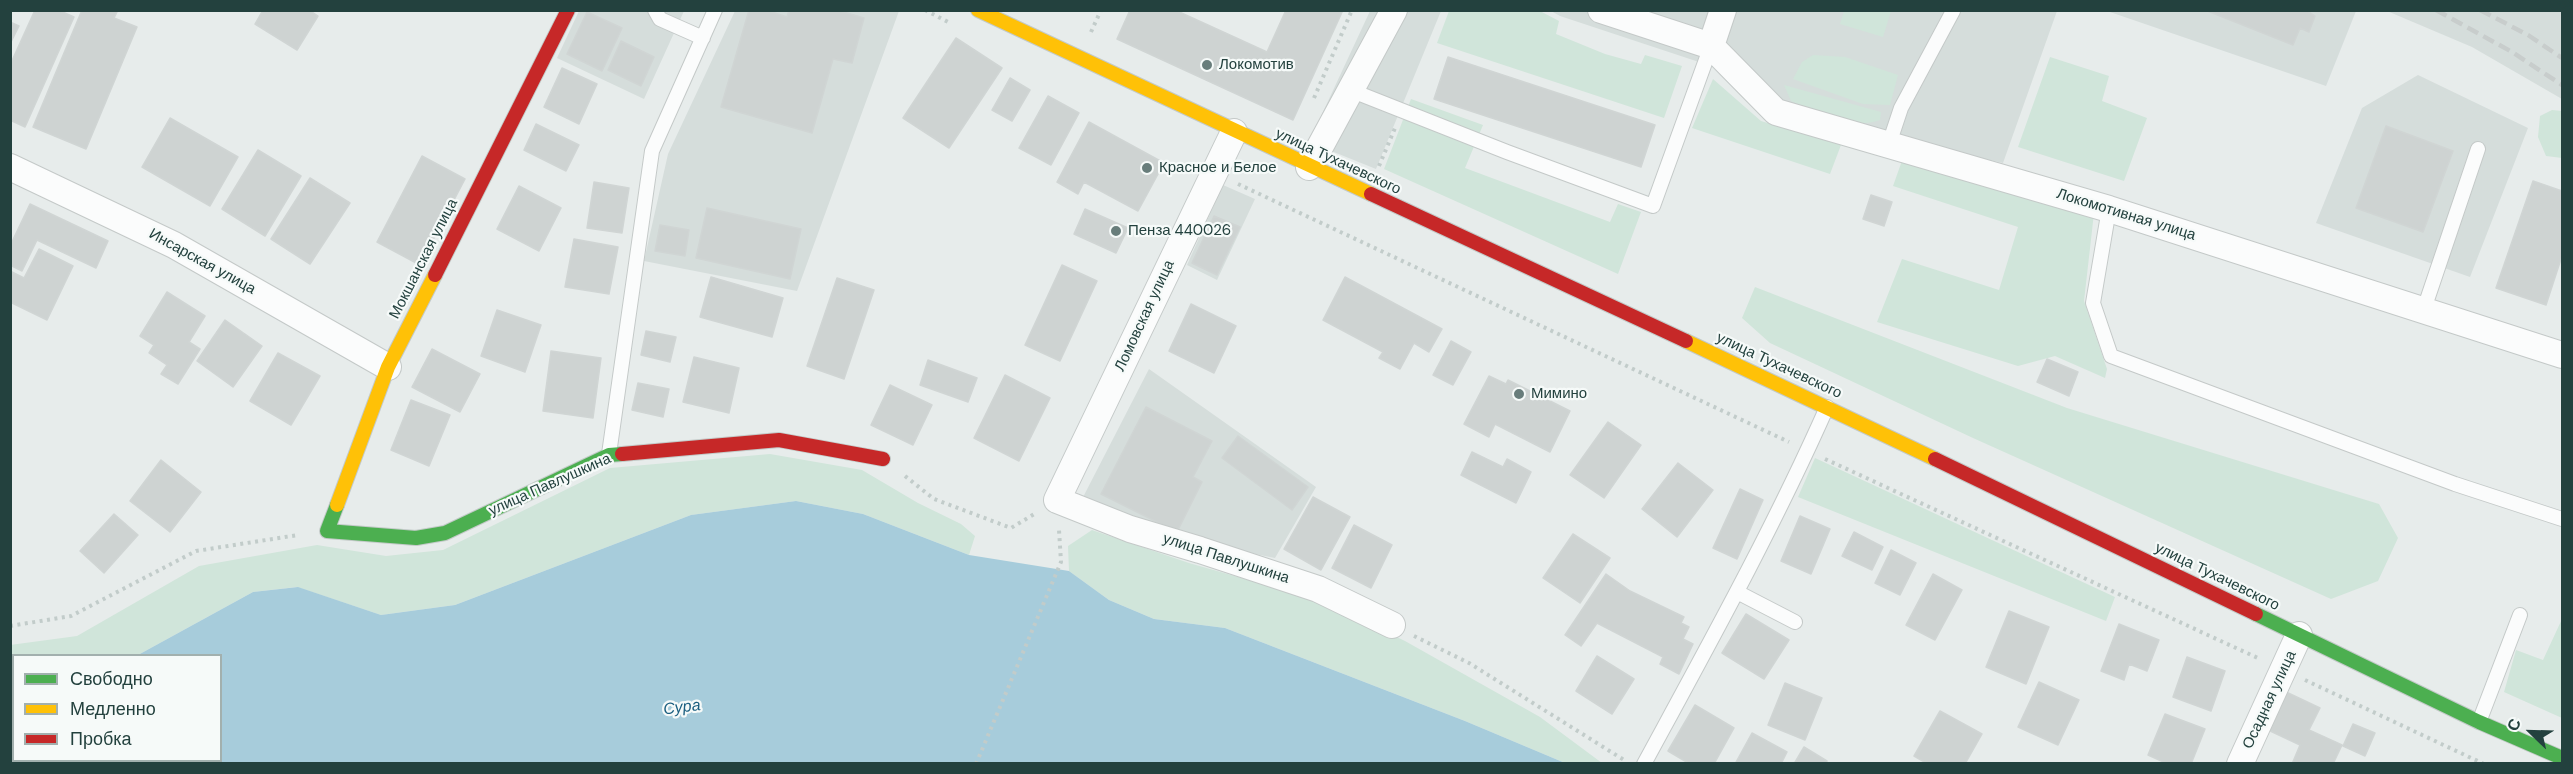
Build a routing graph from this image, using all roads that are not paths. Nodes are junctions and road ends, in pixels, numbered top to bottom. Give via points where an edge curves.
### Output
1 (568, 10) edge
2 (655, 10) edge
3 (715, 10) edge
4 (978, 10) edge
5 (1394, 10) edge
6 (1601, 10) edge
7 (1723, 10) edge
8 (1953, 11) edge
9 (703, 38) junction
10 (1711, 46) junction
11 (1350, 90) junction
12 (1234, 132) junction
13 (1889, 144) junction
14 (2478, 149) dead end
15 (10, 167) edge
16 (1309, 167) junction
17 (2109, 209) junction
18 (2424, 309) junction
19 (2562, 355) edge
20 (388, 367) junction
21 (1827, 407) junction
22 (609, 455) junction
23 (883, 459) road end
24 (1057, 500) joint
25 (2562, 519) edge
26 (327, 531) joint
27 (1737, 592) junction
28 (2520, 615) dead end
29 (1795, 622) dead end
30 (1392, 625) road end
31 (2299, 635) junction
32 (2479, 722) junction
33 (2562, 759) edge
34 (1644, 764) edge
35 (2240, 764) edge

1 - 20 main road, Мокшанская улица
2 - 9 lane via 660,19
3 - 9 lane
4 - 12 main road, улица Тухачевского
5 - 11 street
6 - 10 street
7 - 10 street
8 - 13 lane via 1901,108
9 - 22 lane via 652,151
10 - 11 lane via 1653,206
10 - 13 street, Локомотивная улица via 1776,112
11 - 16 street
12 - 16 main road, улица Тухачевского
12 - 24 street, Ломовская улица
13 - 17 street, Локомотивная улица
14 - 18 lane
15 - 20 street, Инсарская улица via 174,245
16 - 21 main road, улица Тухачевского
17 - 18 street, Локомотивная улица
17 - 25 lane via 2093,303 2111,356 2455,484
18 - 19 street, Локомотивная улица
20 - 26 main road, Мокшанская улица
21 - 27 lane
21 - 31 main road, улица Тухачевского
22 - 23 main road, улица Павлушкина via 779,440
22 - 26 main road, улица Павлушкина via 445,533 416,538
24 - 30 street, улица Павлушкина via 1130,530 1318,590
27 - 29 lane
27 - 34 lane
28 - 32 lane
31 - 32 main road, улица Тухачевского
31 - 35 street, Осадная улица
32 - 33 main road, улица Тухачевского

